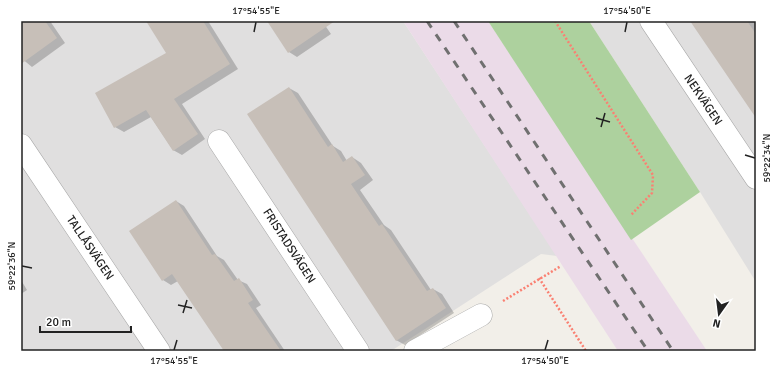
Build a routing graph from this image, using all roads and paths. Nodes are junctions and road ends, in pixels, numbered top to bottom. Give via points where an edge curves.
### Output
1 (555, 21) edge
2 (651, 21) edge
3 (219, 141) dead end
4 (21, 145) edge
5 (28, 172) edge
6 (756, 178) edge
7 (631, 215) dead end
8 (561, 266) dead end
9 (539, 278) junction
10 (481, 315) joint
11 (158, 351) edge
12 (358, 351) edge
13 (415, 351) edge
14 (586, 351) edge

1 - 7 path via 653,175 652,193
2 - 6 street, NEKVÄGEN
3 - 12 street, FRISTADSVÄGEN
4 - 5 street, TALLÅSVÄGEN
5 - 11 street, TALLÅSVÄGEN
8 - 9 path
9 - 10 path
9 - 14 path
10 - 13 street

